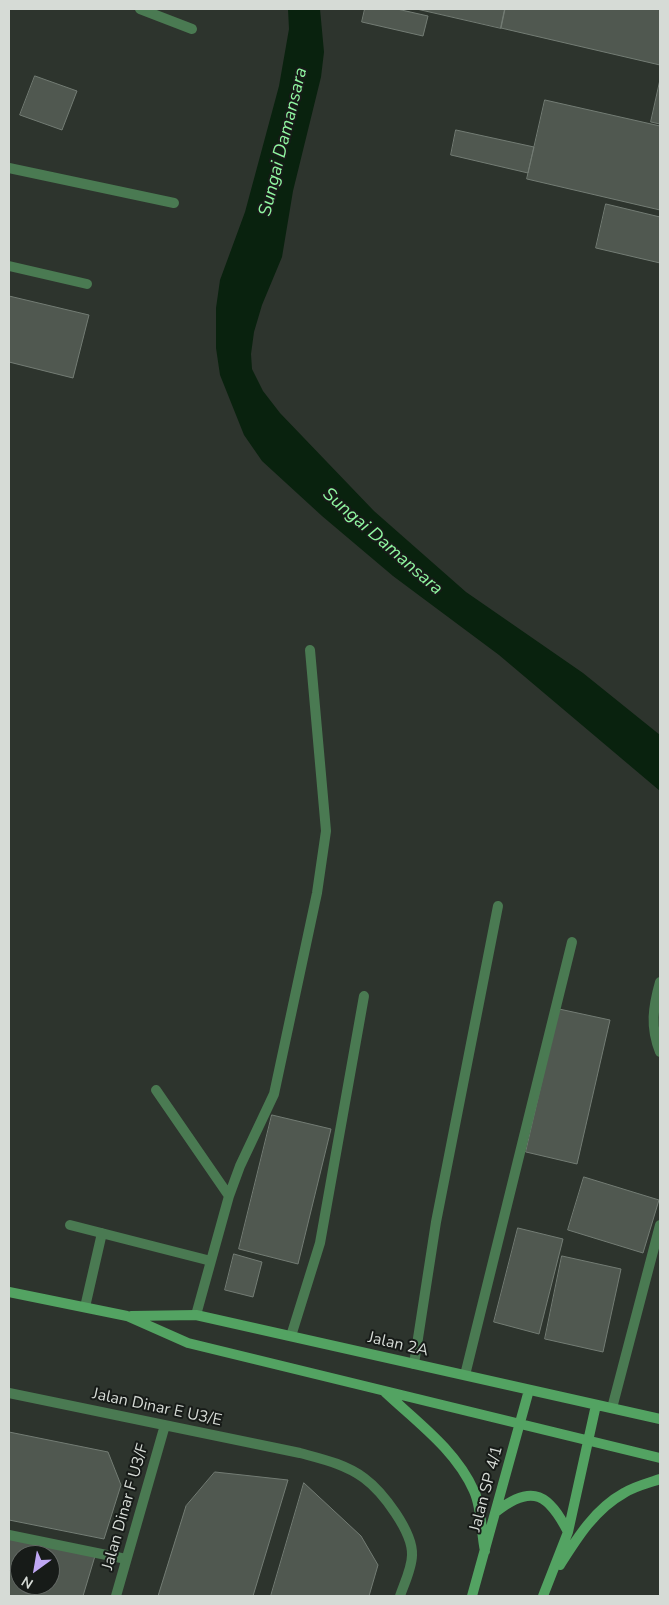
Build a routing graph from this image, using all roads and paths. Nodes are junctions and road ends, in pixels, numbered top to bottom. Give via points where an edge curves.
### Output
1 (140, 9) edge
2 (192, 29) dead end
3 (9, 168) edge
4 (174, 203) dead end
5 (9, 266) edge
6 (87, 284) dead end
7 (310, 650) dead end
8 (498, 906) dead end
9 (572, 942) dead end
10 (660, 982) edge
11 (364, 996) dead end
12 (660, 1052) edge
13 (156, 1090) dead end
14 (229, 1196) junction
15 (70, 1225) dead end
16 (660, 1226) edge
17 (102, 1233) junction
18 (211, 1261) junction
19 (9, 1292) edge
20 (85, 1308) junction
21 (196, 1315) junction
22 (127, 1316) junction
23 (291, 1336) junction
24 (414, 1364) junction
25 (465, 1375) junction
26 (529, 1390) junction
27 (384, 1391) junction
28 (9, 1393) edge
29 (596, 1405) junction
30 (612, 1408) junction
31 (660, 1420) edge
32 (521, 1424) junction
33 (165, 1425) junction
34 (589, 1441) junction
35 (660, 1458) edge
36 (660, 1479) edge
37 (497, 1511) junction
38 (568, 1532) junction
39 (9, 1535) edge
40 (485, 1555) junction
41 (126, 1559) junction
42 (547, 1584) junction
43 (116, 1596) edge
44 (400, 1596) edge
45 (472, 1596) edge
46 (543, 1596) edge

1 - 2 street
3 - 4 street
5 - 6 street
7 - 14 street via 326,831 317,893 274,1094
8 - 24 street via 436,1222
9 - 25 street
10 - 12 street via 653,1010 653,1030
11 - 23 street via 320,1243
13 - 14 street
14 - 18 street
15 - 17 street
16 - 30 street
17 - 18 street
17 - 20 street
18 - 21 street
19 - 20 street
20 - 22 street
21 - 22 street, Jalan 2A
21 - 23 street, Jalan 2A
22 - 27 street via 188,1343
23 - 24 street, Jalan 2A
24 - 25 street, Jalan 2A
25 - 26 street, Jalan 2A
26 - 29 street, Jalan 2A
26 - 32 street, Jalan SP 4/1
27 - 32 street
27 - 40 street via 449,1451 461,1468 475,1492
28 - 33 street, Jalan Dinar E U3/E
29 - 30 street, Jalan 2A
29 - 34 street
30 - 31 street, Jalan 2A
32 - 34 street
32 - 37 street, Jalan SP 4/1
33 - 41 street, Jalan Dinar F U3/F
33 - 44 street, Jalan Dinar E U3/E via 335,1462 365,1478 390,1505 406,1530 412,1555
34 - 35 street
34 - 38 street
36 - 42 street via 624,1492 599,1512 580,1534
37 - 38 street via 512,1500 527,1495 540,1498 551,1504
37 - 40 street, Jalan SP 4/1
38 - 42 street
39 - 41 street
40 - 45 street, Jalan SP 4/1
41 - 43 street, Jalan Dinar F U3/F
42 - 46 street

